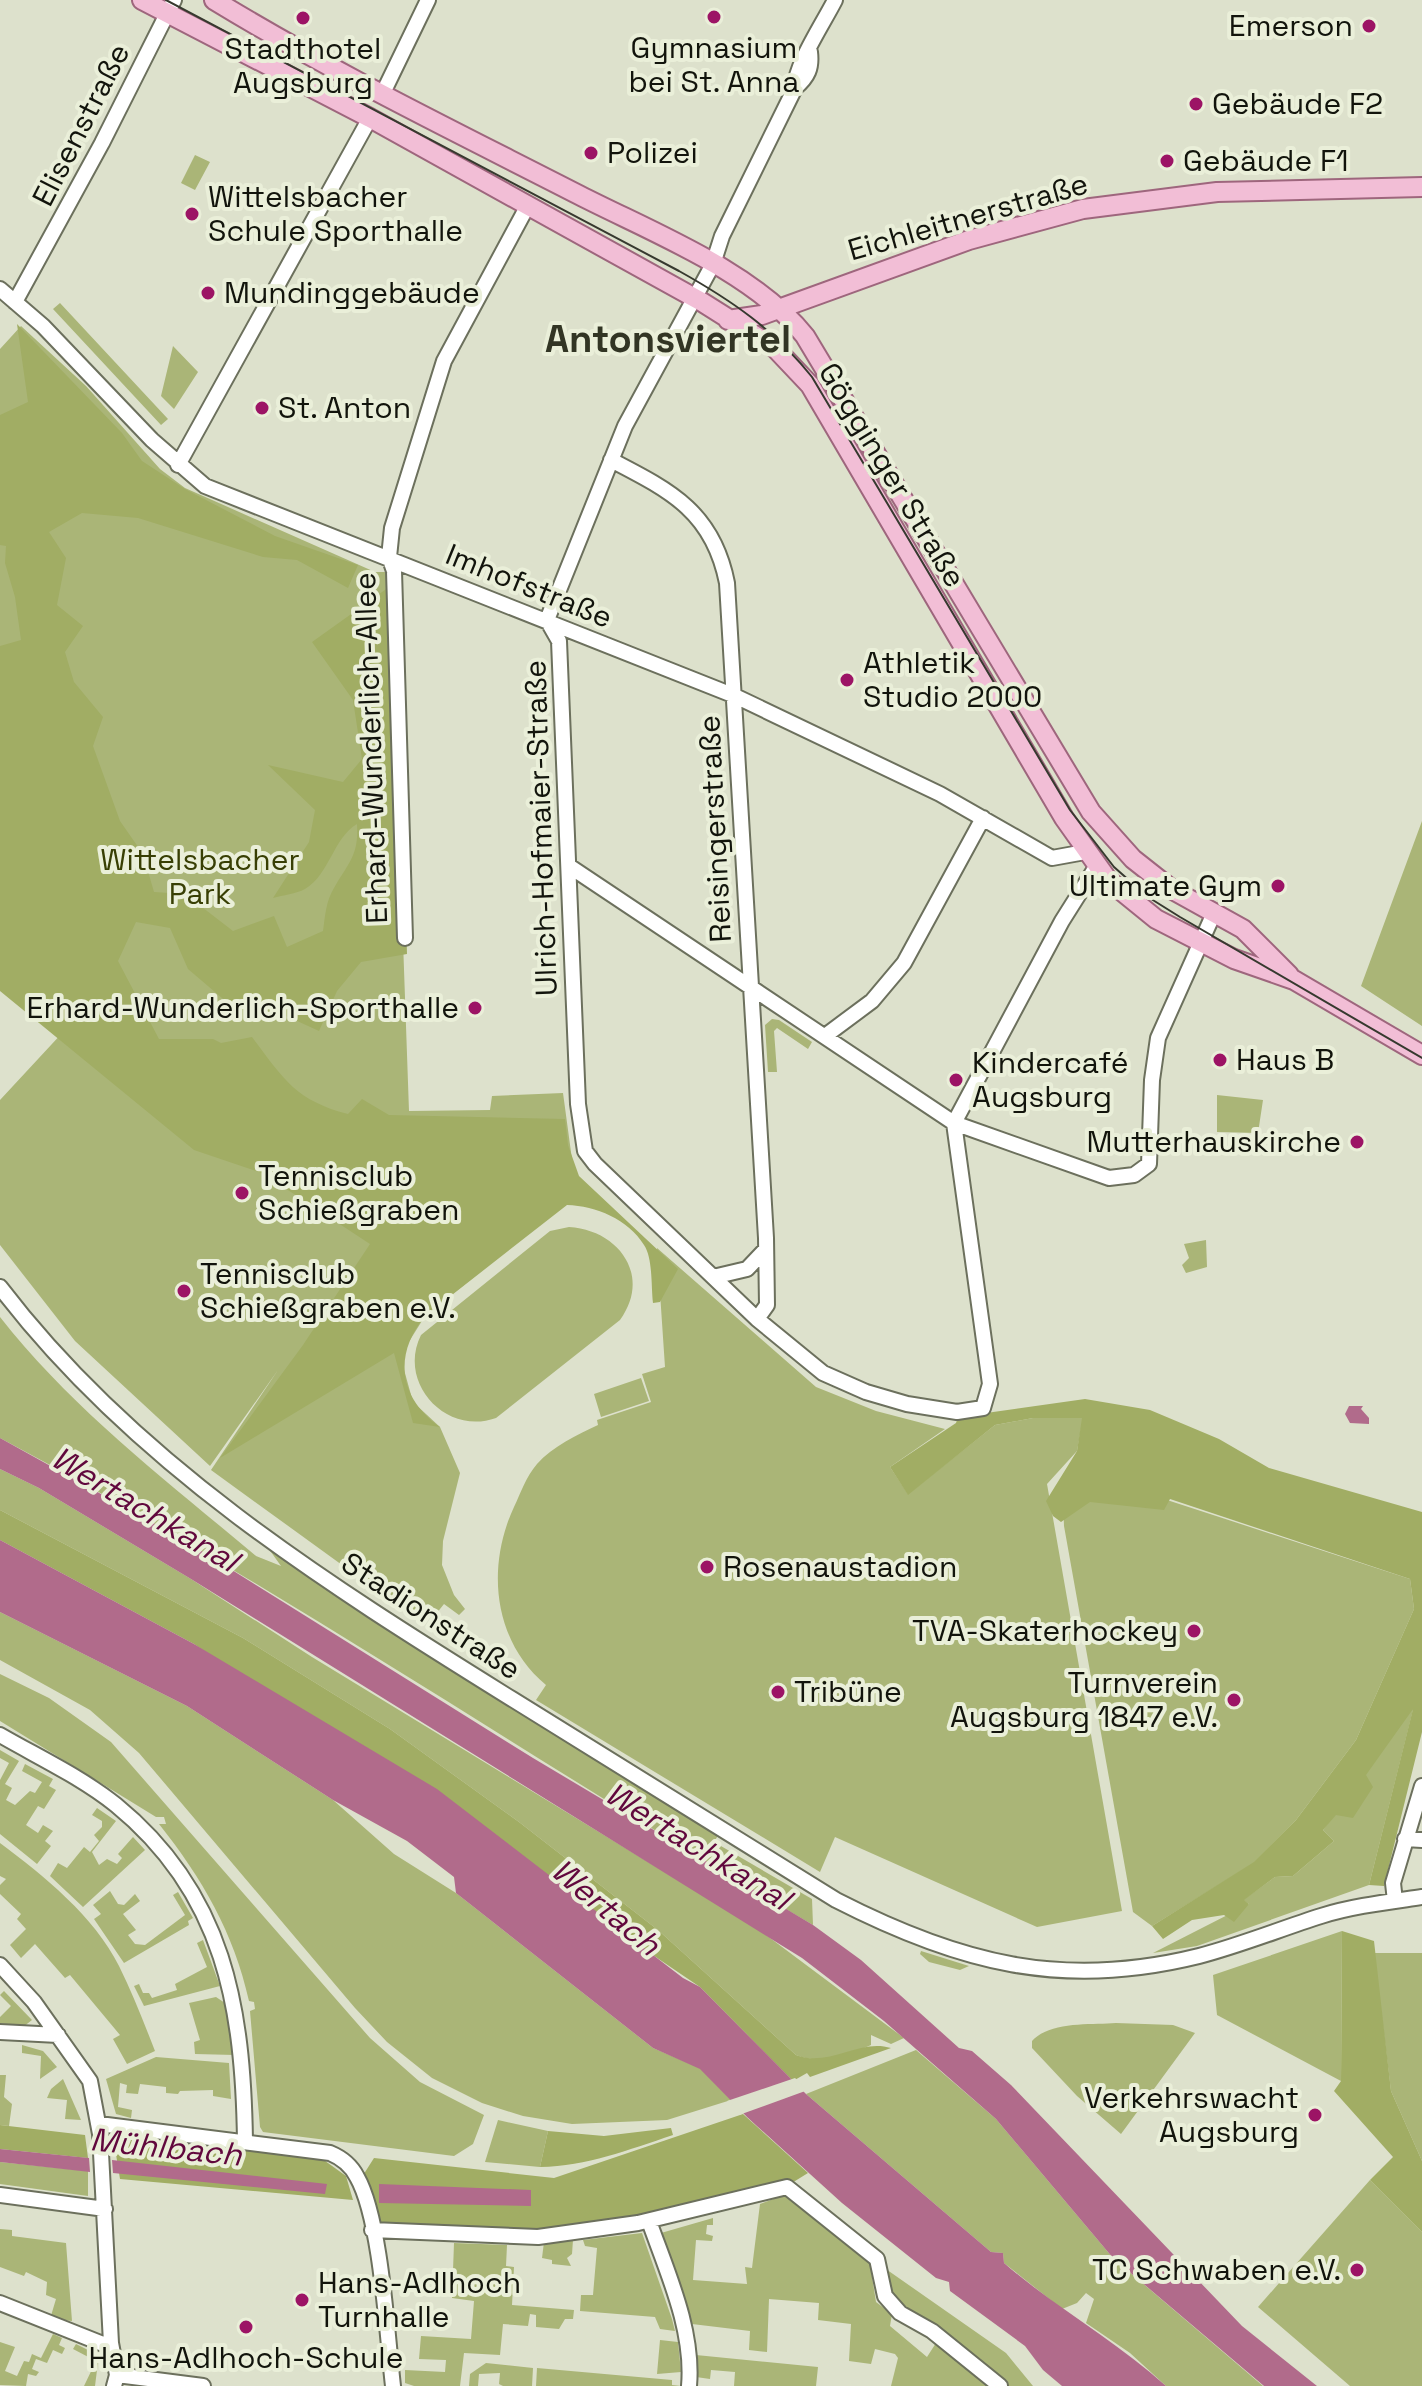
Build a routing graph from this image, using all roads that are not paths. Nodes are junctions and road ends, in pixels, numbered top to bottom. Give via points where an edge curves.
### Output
1 (142, 0) edge
2 (214, 0) edge
3 (428, 0) edge
4 (835, 0) edge
5 (171, 6) edge
6 (382, 95) junction
7 (370, 118) junction
8 (1422, 187) edge
9 (527, 207) junction
10 (713, 264) junction
11 (0, 289) edge
12 (694, 297) junction
13 (15, 302) junction
14 (777, 308) junction
15 (728, 320) junction
16 (611, 460) junction
17 (178, 465) junction
18 (389, 557) junction
19 (547, 620) junction
20 (735, 696) junction
21 (983, 818) junction
22 (1091, 859) junction
23 (569, 866) junction
24 (1214, 913) junction
25 (405, 938) dead end
26 (1199, 942) junction
27 (1294, 980) junction
28 (749, 986) junction
29 (825, 1036) junction
30 (1422, 1055) edge
31 (954, 1123) junction
32 (766, 1249) junction
33 (713, 1277) junction
34 (0, 1287) edge
35 (757, 1319) junction
36 (0, 1735) edge
37 (1422, 1786) edge
38 (1405, 1839) junction
39 (1422, 1840) edge
40 (1422, 1897) edge
41 (1395, 1901) junction
42 (0, 1965) edge
43 (0, 2032) edge
44 (58, 2035) junction
45 (99, 2124) junction
46 (245, 2141) junction
47 (0, 2195) edge
48 (105, 2209) junction
49 (649, 2221) junction
50 (372, 2230) junction
51 (0, 2303) edge
52 (111, 2343) junction
53 (115, 2380) edge
54 (203, 2386) edge
55 (393, 2386) edge
56 (689, 2386) edge
57 (1000, 2386) edge

1 - 5 main road, Gögginger Straße
2 - 6 main road, Gögginger Straße
3 - 6 street
4 - 10 street, Ulrich-Hofmaier-Straße via 810,52 805,80 795,88
5 - 7 main road, Gögginger Straße
5 - 13 street, Elisenstraße
6 - 10 main road, Gögginger Straße
7 - 9 main road, Gögginger Straße
7 - 17 street
8 - 14 main road, Eichleitnerstraße via 1217,192 1083,209 969,240
9 - 12 main road, Gögginger Straße
9 - 18 street, Erhard-Wunderlich-Allee via 436,382 392,528
10 - 12 street, Ulrich-Hofmaier-Straße
10 - 14 main road, Gögginger Straße
11 - 13 street, Imhofstraße
12 - 15 main road, Gögginger Straße
12 - 16 street, Ulrich-Hofmaier-Straße
13 - 17 street, Imhofstraße
14 - 15 main road, Eichleitnerstraße
14 - 24 main road, Gögginger Straße via 805,336 1092,813 1133,859
15 - 22 main road, Gögginger Straße via 781,353 810,385
16 - 19 street, Ulrich-Hofmaier-Straße
16 - 20 street, Reisingerstraße via 682,500 706,528 727,583
17 - 18 street, Imhofstraße via 205,486
18 - 19 street, Imhofstraße
18 - 25 street, Erhard-Wunderlich-Allee via 394,571
19 - 20 street, Imhofstraße
19 - 23 street, Ulrich-Hofmaier-Straße via 559,641
20 - 21 street, Imhofstraße via 824,735
20 - 28 street, Reisingerstraße
21 - 22 street, Imhofstraße via 1052,858
21 - 29 street via 904,963 872,1001
22 - 26 main road, Gögginger Straße via 1146,912
22 - 31 street
23 - 28 street
23 - 33 street, Ulrich-Hofmaier-Straße via 578,1104 585,1151
24 - 26 street
24 - 27 main road, Gögginger Straße via 1243,929
26 - 27 main road, Gögginger Straße
26 - 31 street via 1155,1047 1149,1164 1144,1171 1123,1178 1091,1175
27 - 30 main road, Gögginger Straße
28 - 29 street
28 - 32 street, Reisingerstraße
29 - 31 street
31 - 35 street via 991,1389 983,1408 907,1404 875,1395 823,1373
32 - 33 street via 747,1269
32 - 35 street, Reisingerstraße via 767,1305
33 - 35 street
34 - 41 street, Stadionstraße via 59,1356 131,1427 276,1545 427,1646 826,1894 883,1924 994,1962 1110,1970 1199,1956 1322,1916
36 - 46 street via 114,1804 164,1855 193,1896 233,1990
37 - 38 street
38 - 39 street
38 - 41 street via 1393,1883
40 - 41 street, Stadionstraße
42 - 44 street
43 - 44 street
44 - 45 street via 90,2081
45 - 46 street
45 - 48 street
46 - 50 street via 330,2153 349,2164 359,2180
47 - 48 street
48 - 52 street
49 - 50 street via 538,2237
49 - 56 street via 680,2313
49 - 57 street via 787,2187 877,2259 885,2296 900,2313 932,2331
50 - 55 street
51 - 52 street
52 - 53 street
53 - 54 street

